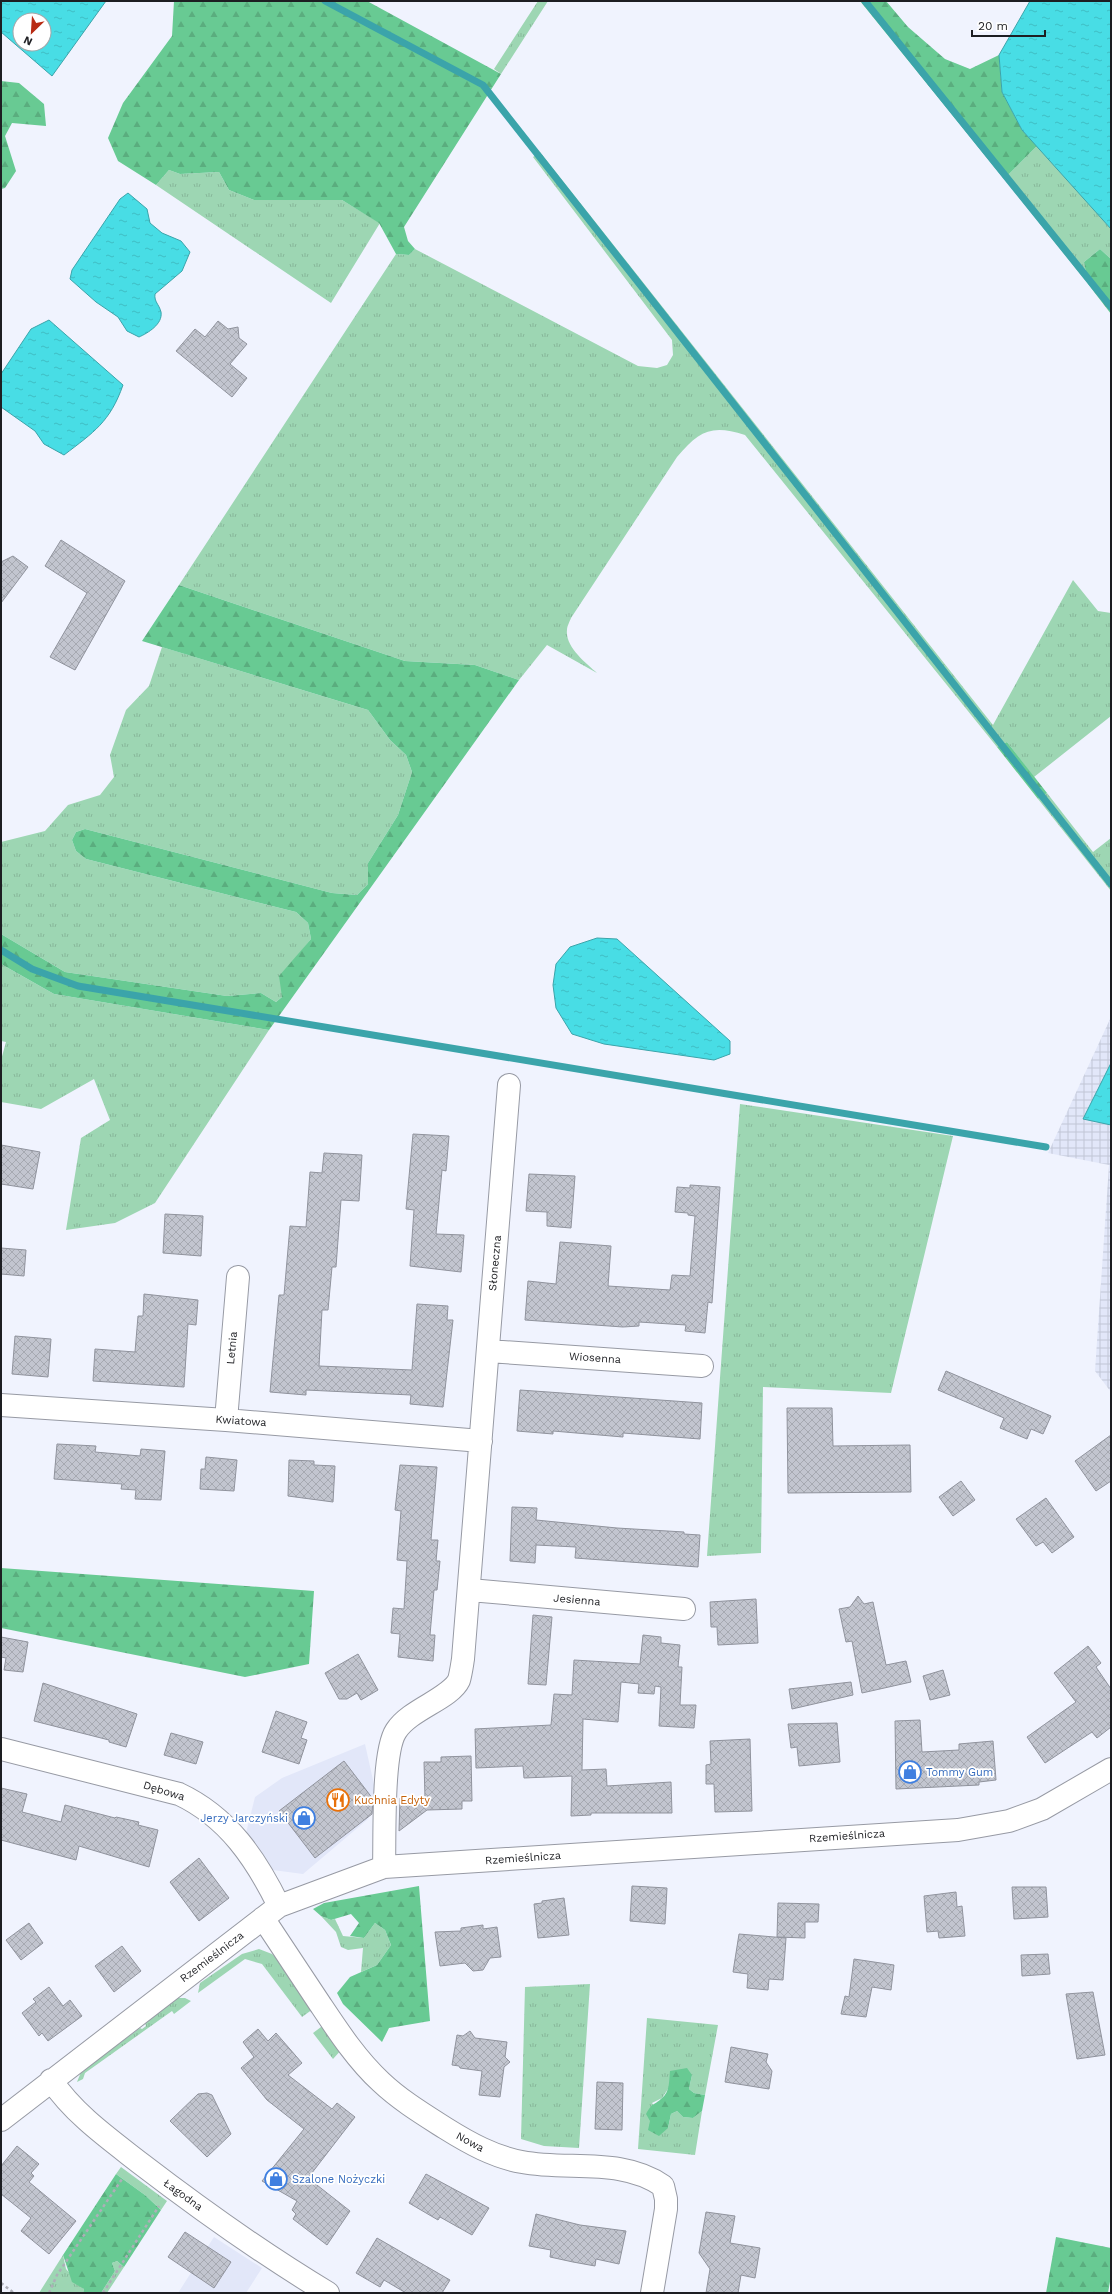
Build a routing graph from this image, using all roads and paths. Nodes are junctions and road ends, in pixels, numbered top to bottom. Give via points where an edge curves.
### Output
1 (509, 1084) dead end
2 (238, 1277) dead end
3 (488, 1351) junction
4 (702, 1366) dead end
5 (1, 1405) edge
6 (226, 1420) junction
7 (481, 1441) junction
8 (470, 1590) junction
9 (684, 1609) dead end
10 (1, 1749) edge
11 (1111, 1769) edge
12 (384, 1867) junction
13 (271, 1912) junction
14 (51, 2080) junction
15 (1, 2120) edge
16 (135, 2159) junction
17 (172, 2187) junction
18 (1, 2284) edge
19 (14, 2293) edge
20 (49, 2293) edge
21 (103, 2293) edge
22 (328, 2293) edge
23 (652, 2293) edge

1 - 3 street, Słoneczna
2 - 6 street, Letnia
3 - 4 street, Wiosenna
3 - 7 street, Słoneczna
5 - 6 street, Kwiatowa
6 - 7 street, Kwiatowa
7 - 8 street, Słoneczna
8 - 9 street, Jesienna
8 - 12 street, Słoneczna via 463,1659 458,1680 453,1688 407,1718 392,1738 388,1757
10 - 13 street, Dębowa via 179,1794 196,1802 212,1812 261,1871
11 - 12 street, Rzemieślnicza via 1042,1809 1009,1821 958,1830
12 - 13 street, Rzemieślnicza
13 - 14 street, Rzemieślnicza
13 - 23 street, Nowa via 344,2039 381,2082 424,2115 479,2147 517,2161 552,2166 616,2169 639,2173 663,2186 666,2209
14 - 15 street, Rzemieślnicza
14 - 16 street, Łagodna via 83,2117
16 - 17 street, Łagodna
16 - 20 path via 57,2275
17 - 21 path
17 - 22 street, Łagodna
18 - 19 path

